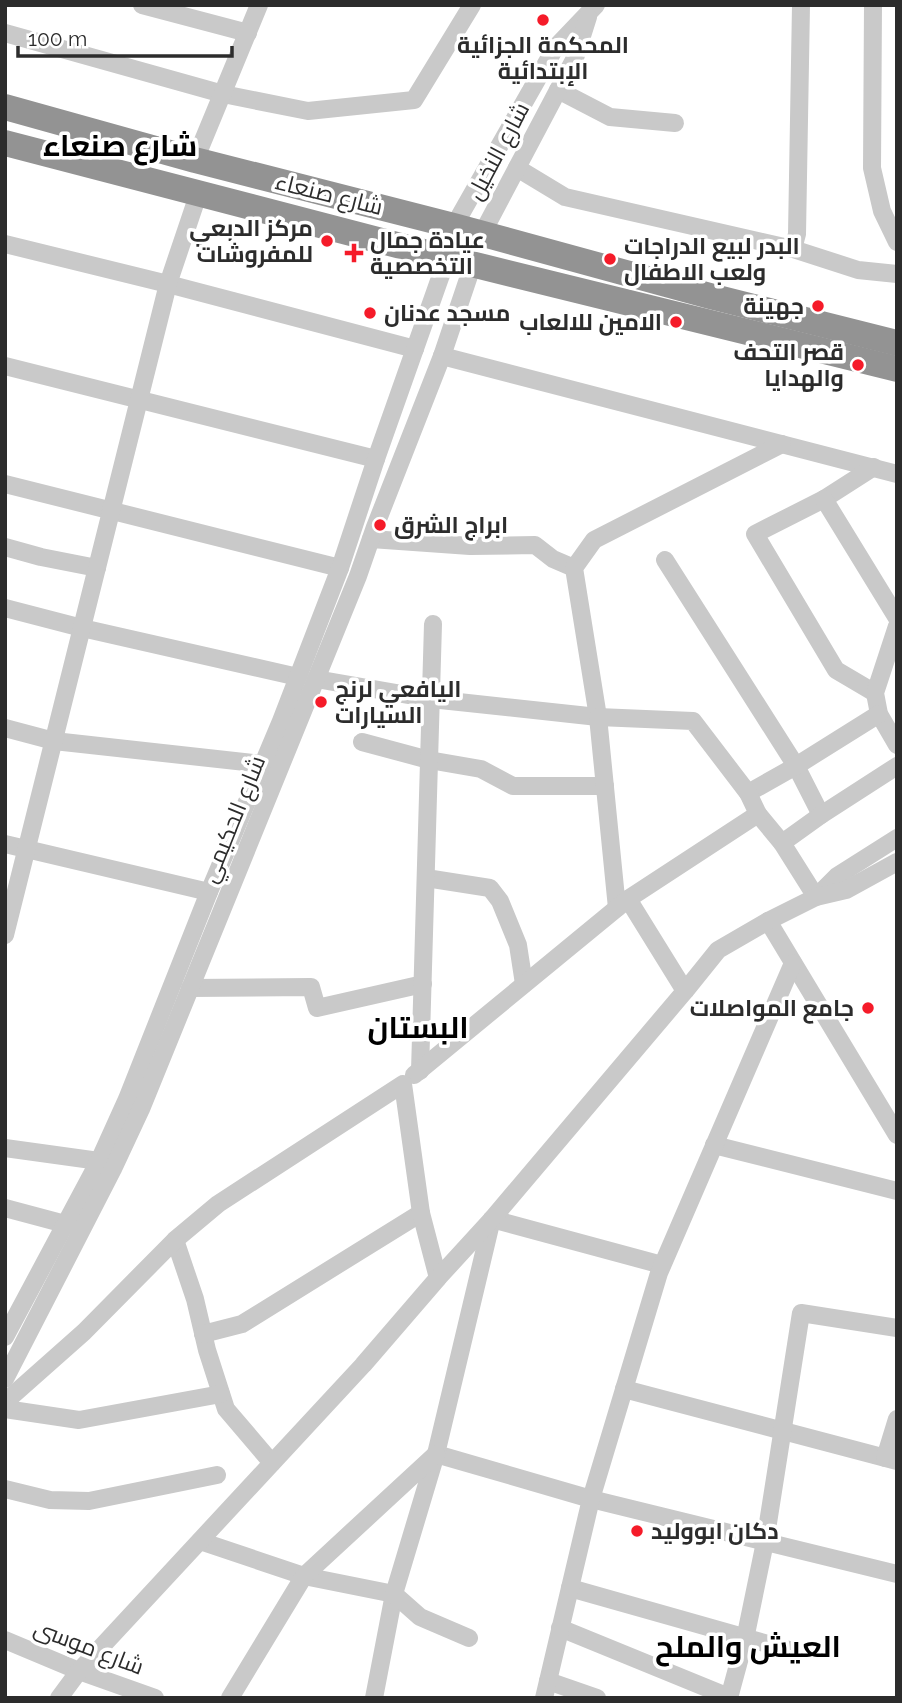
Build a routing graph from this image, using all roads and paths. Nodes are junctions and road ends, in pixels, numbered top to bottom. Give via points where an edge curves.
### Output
1 (142, 5) edge
2 (259, 5) edge
3 (472, 5) edge
4 (801, 5) edge
5 (873, 5) edge
6 (587, 8) edge
7 (5, 33) edge
8 (248, 33) junction
9 (558, 90) junction
10 (223, 94) junction
11 (5, 107) edge
12 (675, 123) dead end
13 (5, 143) edge
14 (195, 160) junction
15 (517, 168) junction
16 (198, 192) junction
17 (454, 226) junction
18 (482, 234) junction
19 (897, 242) edge
20 (5, 244) edge
21 (793, 249) junction
22 (460, 261) junction
23 (897, 274) edge
24 (659, 282) junction
25 (168, 284) junction
26 (710, 296) junction
27 (649, 308) junction
28 (699, 320) junction
29 (897, 343) edge
30 (415, 349) junction
31 (442, 356) junction
32 (5, 366) edge
33 (897, 369) edge
34 (139, 400) junction
35 (782, 444) junction
36 (376, 459) junction
37 (874, 467) junction
38 (897, 474) edge
39 (5, 484) edge
40 (824, 499) junction
41 (112, 511) junction
42 (371, 538) junction
43 (5, 547) edge
44 (665, 560) dead end
45 (97, 568) junction
46 (340, 568) junction
47 (574, 568) junction
48 (5, 608) edge
49 (897, 618) edge
50 (433, 625) dead end
51 (897, 626) edge
52 (82, 628) junction
53 (298, 677) junction
54 (316, 679) junction
55 (875, 693) junction
56 (431, 699) junction
57 (879, 714) junction
58 (598, 717) junction
59 (5, 728) edge
60 (54, 741) junction
61 (362, 741) dead end
62 (897, 745) edge
63 (429, 760) junction
64 (263, 764) junction
65 (796, 766) junction
66 (897, 766) edge
67 (605, 786) junction
68 (748, 793) junction
69 (758, 814) junction
70 (821, 815) junction
71 (897, 838) edge
72 (782, 843) junction
73 (5, 844) edge
74 (27, 849) junction
75 (897, 862) edge
76 (426, 877) junction
77 (209, 892) junction
78 (816, 897) junction
79 (622, 904) junction
80 (768, 921) junction
81 (5, 935) edge
82 (793, 963) junction
83 (423, 984) junction
84 (524, 984) junction
85 (190, 988) junction
86 (685, 991) junction
87 (420, 1070) junction
88 (404, 1084) junction
89 (897, 1135) edge
90 (714, 1144) junction
91 (5, 1148) edge
92 (99, 1161) junction
93 (897, 1191) edge
94 (5, 1208) edge
95 (421, 1213) junction
96 (492, 1219) junction
97 (65, 1224) junction
98 (176, 1240) junction
99 (662, 1265) junction
100 (438, 1278) junction
101 (897, 1328) edge
102 (7, 1329) edge
103 (203, 1334) junction
104 (5, 1380) edge
105 (624, 1389) junction
106 (221, 1394) junction
107 (5, 1402) edge
108 (5, 1409) edge
109 (897, 1419) edge
110 (782, 1431) junction
111 (436, 1454) junction
112 (891, 1459) edge
113 (272, 1463) junction
114 (217, 1475) dead end
115 (5, 1489) edge
116 (591, 1499) junction
117 (200, 1541) junction
118 (765, 1542) junction
119 (897, 1574) edge
120 (304, 1576) junction
121 (570, 1588) junction
122 (394, 1594) junction
123 (560, 1628) junction
124 (469, 1639) dead end
125 (746, 1639) junction
126 (5, 1640) edge
127 (796, 1652) dead end
128 (79, 1671) junction
129 (546, 1689) edge
130 (729, 1697) edge
131 (59, 1698) edge
132 (155, 1698) edge
133 (230, 1698) edge
134 (374, 1698) edge
135 (597, 1698) edge

1 - 8 street
2 - 8 street
3 - 10 street via 414,100 308,111
4 - 21 street via 797,234
5 - 19 street via 872,168 882,211
6 - 9 street, شارع النخيل via 575,58
6 - 17 street, شارع النخيل via 555,48
7 - 10 street
8 - 10 street
9 - 12 street via 610,117
9 - 15 street, شارع النخيل
10 - 14 street
11 - 14 highway, شارع صنعاء
13 - 16 highway, شارع صنعاء
14 - 17 highway, شارع صنعاء
15 - 18 street, شارع النخيل
15 - 21 street via 565,197
16 - 22 highway, شارع صنعاء
16 - 25 street
17 - 18 highway, شارع صنعاء
18 - 24 highway, شارع صنعاء
20 - 25 street
21 - 23 street via 858,270
22 - 27 highway, شارع صنعاء
22 - 30 street, شارع الحكيمي
22 - 31 street, شارع الحكيمي
24 - 26 highway, شارع صنعاء
24 - 27 highway via 665,293 660,304
25 - 30 street
25 - 34 street
26 - 28 highway via 695,307
26 - 29 highway, شارع صنعاء
27 - 28 highway, شارع صنعاء
28 - 33 highway, شارع صنعاء
30 - 36 street, شارع الحكيمي
31 - 35 street
31 - 42 street, شارع الحكيمي
32 - 34 street
34 - 36 street
34 - 41 street
35 - 37 street
35 - 47 street via 594,540
36 - 46 street, شارع الحكيمي
37 - 38 street
37 - 40 street
39 - 41 street
40 - 49 street
40 - 55 street via 755,534 836,670
41 - 45 street
41 - 46 street
42 - 47 street via 470,546 535,545
42 - 54 street, شارع الحكيمي
43 - 45 street
44 - 65 street
45 - 52 street
46 - 53 street, شارع الحكيمي
47 - 58 street
48 - 52 street
50 - 56 street
51 - 55 street
52 - 53 street
52 - 60 street
53 - 64 street, شارع الحكيمي
54 - 56 street
54 - 85 street, شارع الحكيمي
55 - 57 street
56 - 58 street
56 - 63 street
57 - 62 street
57 - 65 street
58 - 67 street
58 - 68 street via 693,721
59 - 60 street
60 - 64 street
60 - 74 street
61 - 63 street
63 - 67 street via 481,769 513,786
63 - 76 street
64 - 77 street, شارع الحكيمي
65 - 68 street
65 - 70 street
66 - 70 street
67 - 79 street
68 - 69 street
69 - 72 street
69 - 79 street
70 - 72 street
71 - 78 street via 836,876
72 - 78 street
73 - 74 street
74 - 77 street
74 - 81 street
75 - 78 street via 845,890
76 - 83 street
76 - 84 street via 490,888 518,945
77 - 92 street, شارع الحكيمي
78 - 80 street
79 - 84 street
79 - 86 street
80 - 82 street
80 - 86 street via 718,950
82 - 89 street
82 - 90 street
83 - 85 street via 317,1008 311,987
83 - 87 street
84 - 87 street
85 - 104 street, شارع الحكيمي via 113,1169
86 - 96 street
87 - 88 street
88 - 95 street
88 - 98 street via 218,1204
90 - 93 street
90 - 99 street
91 - 92 street
92 - 97 street, شارع الحكيمي
94 - 97 street
95 - 100 street
95 - 103 street via 242,1324
96 - 99 street
96 - 100 street
96 - 111 street
97 - 102 street, شارع الحكيمي
98 - 103 street
98 - 107 street
99 - 105 street
100 - 113 street
101 - 110 street via 801,1313
103 - 106 street
105 - 110 street
105 - 116 street
106 - 108 street via 79,1420
106 - 113 street via 226,1409
109 - 112 street
110 - 112 street
110 - 118 street
111 - 116 street
111 - 120 street
111 - 122 street
113 - 117 street
114 - 115 street via 89,1501 50,1500
116 - 118 street
116 - 121 street
117 - 120 street
117 - 128 street
118 - 119 street
118 - 125 street
120 - 122 street
120 - 133 street
121 - 123 street
121 - 125 street
122 - 124 street via 420,1617
122 - 134 street
123 - 129 street
123 - 130 street
125 - 127 street
125 - 130 street
126 - 128 street, شارع موسى
128 - 131 street
128 - 132 street, شارع موسى
129 - 135 street

